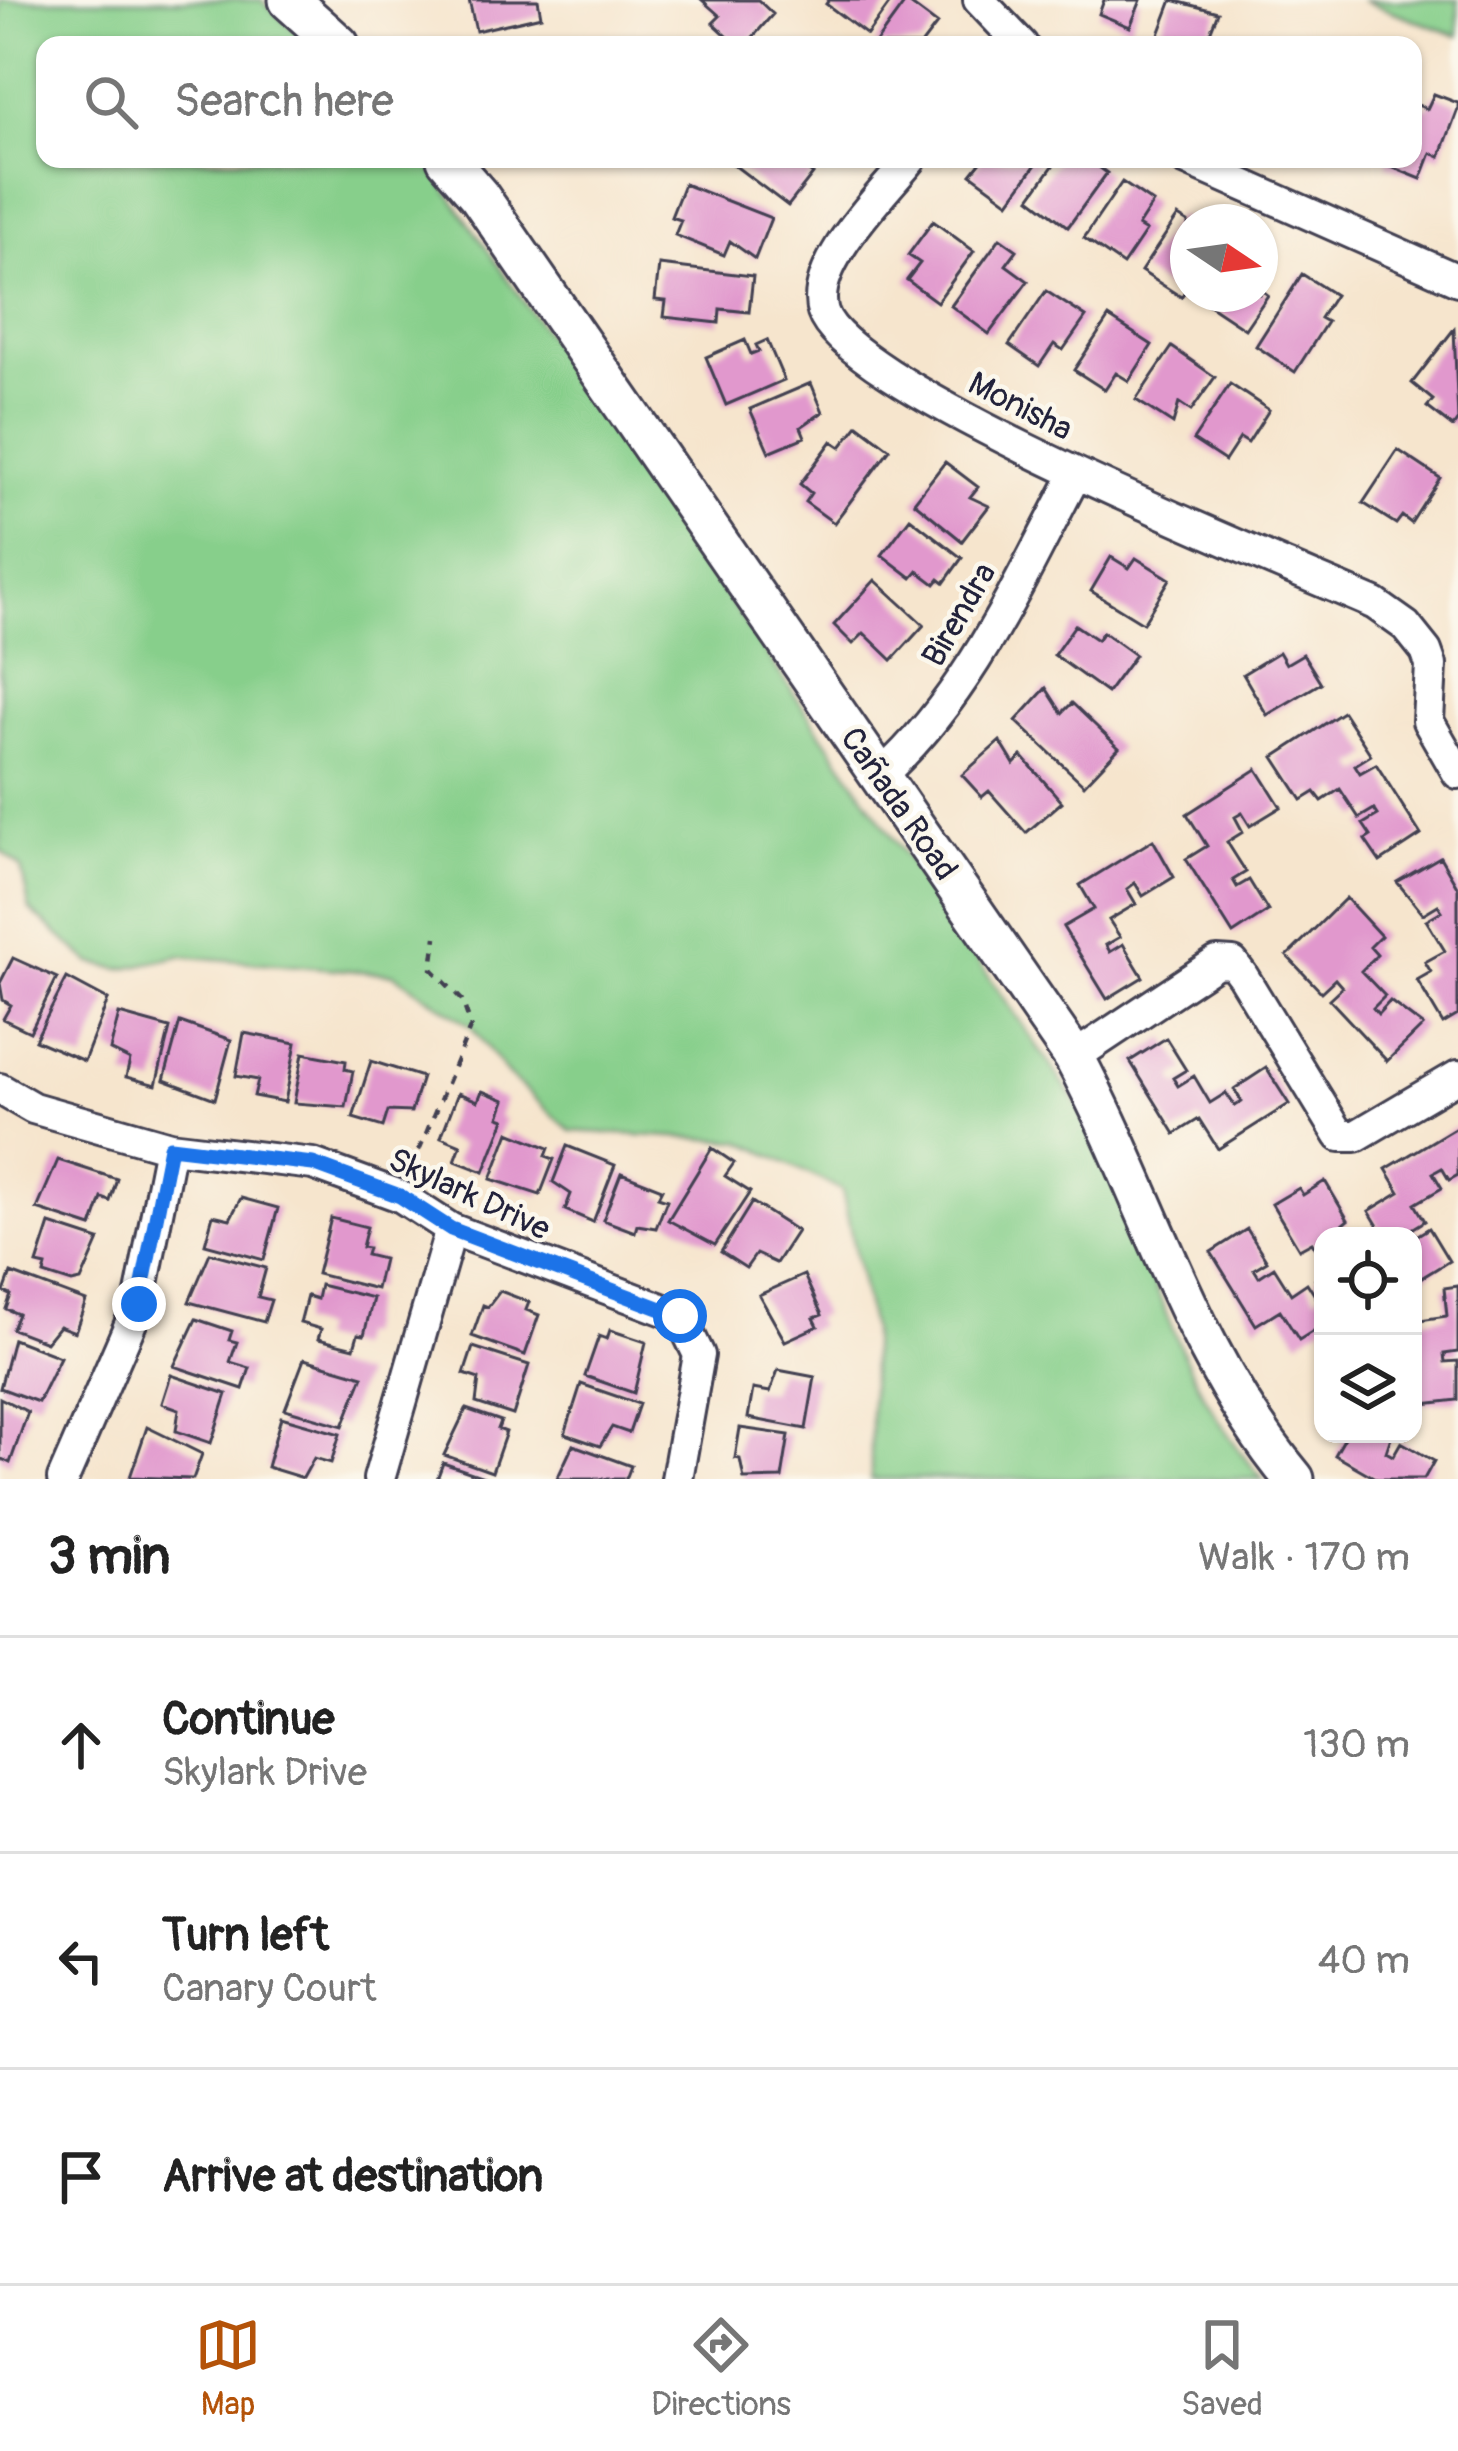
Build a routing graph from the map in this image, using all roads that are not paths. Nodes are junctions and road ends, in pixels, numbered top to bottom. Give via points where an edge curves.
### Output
1 (289, 0) edge
2 (980, 0) edge
3 (329, 36) edge
4 (1007, 36) edge
5 (453, 168) edge
6 (904, 168) edge
7 (1205, 168) edge
8 (1458, 280) edge
9 (1076, 474) junction
10 (1458, 773) edge
11 (881, 775) junction
12 (1075, 1057) junction
13 (1458, 1076) edge
14 (0, 1089) edge
15 (170, 1147) junction
16 (451, 1229) junction
17 (63, 1479) edge
18 (379, 1479) edge
19 (676, 1479) edge
20 (1294, 1479) edge

1 - 3 street
2 - 4 street
5 - 11 street, Cañada Road
6 - 9 street, Monisha via 831,259 822,311 838,337 960,417
7 - 8 street
9 - 10 street, Monisha via 1376,604 1406,626 1431,665 1428,721
9 - 11 street, Birendra via 986,645
11 - 12 street, Cañada Road
12 - 13 street via 1217,962 1233,963 1242,975 1340,1136 1356,1136
12 - 20 street, Cañada Road via 1209,1358
14 - 15 street, Skylark Drive via 33,1108
15 - 16 street, Skylark Drive via 313,1164 400,1196
15 - 17 street via 139,1304
16 - 18 street
16 - 19 street, Skylark Drive via 680,1316 699,1355

